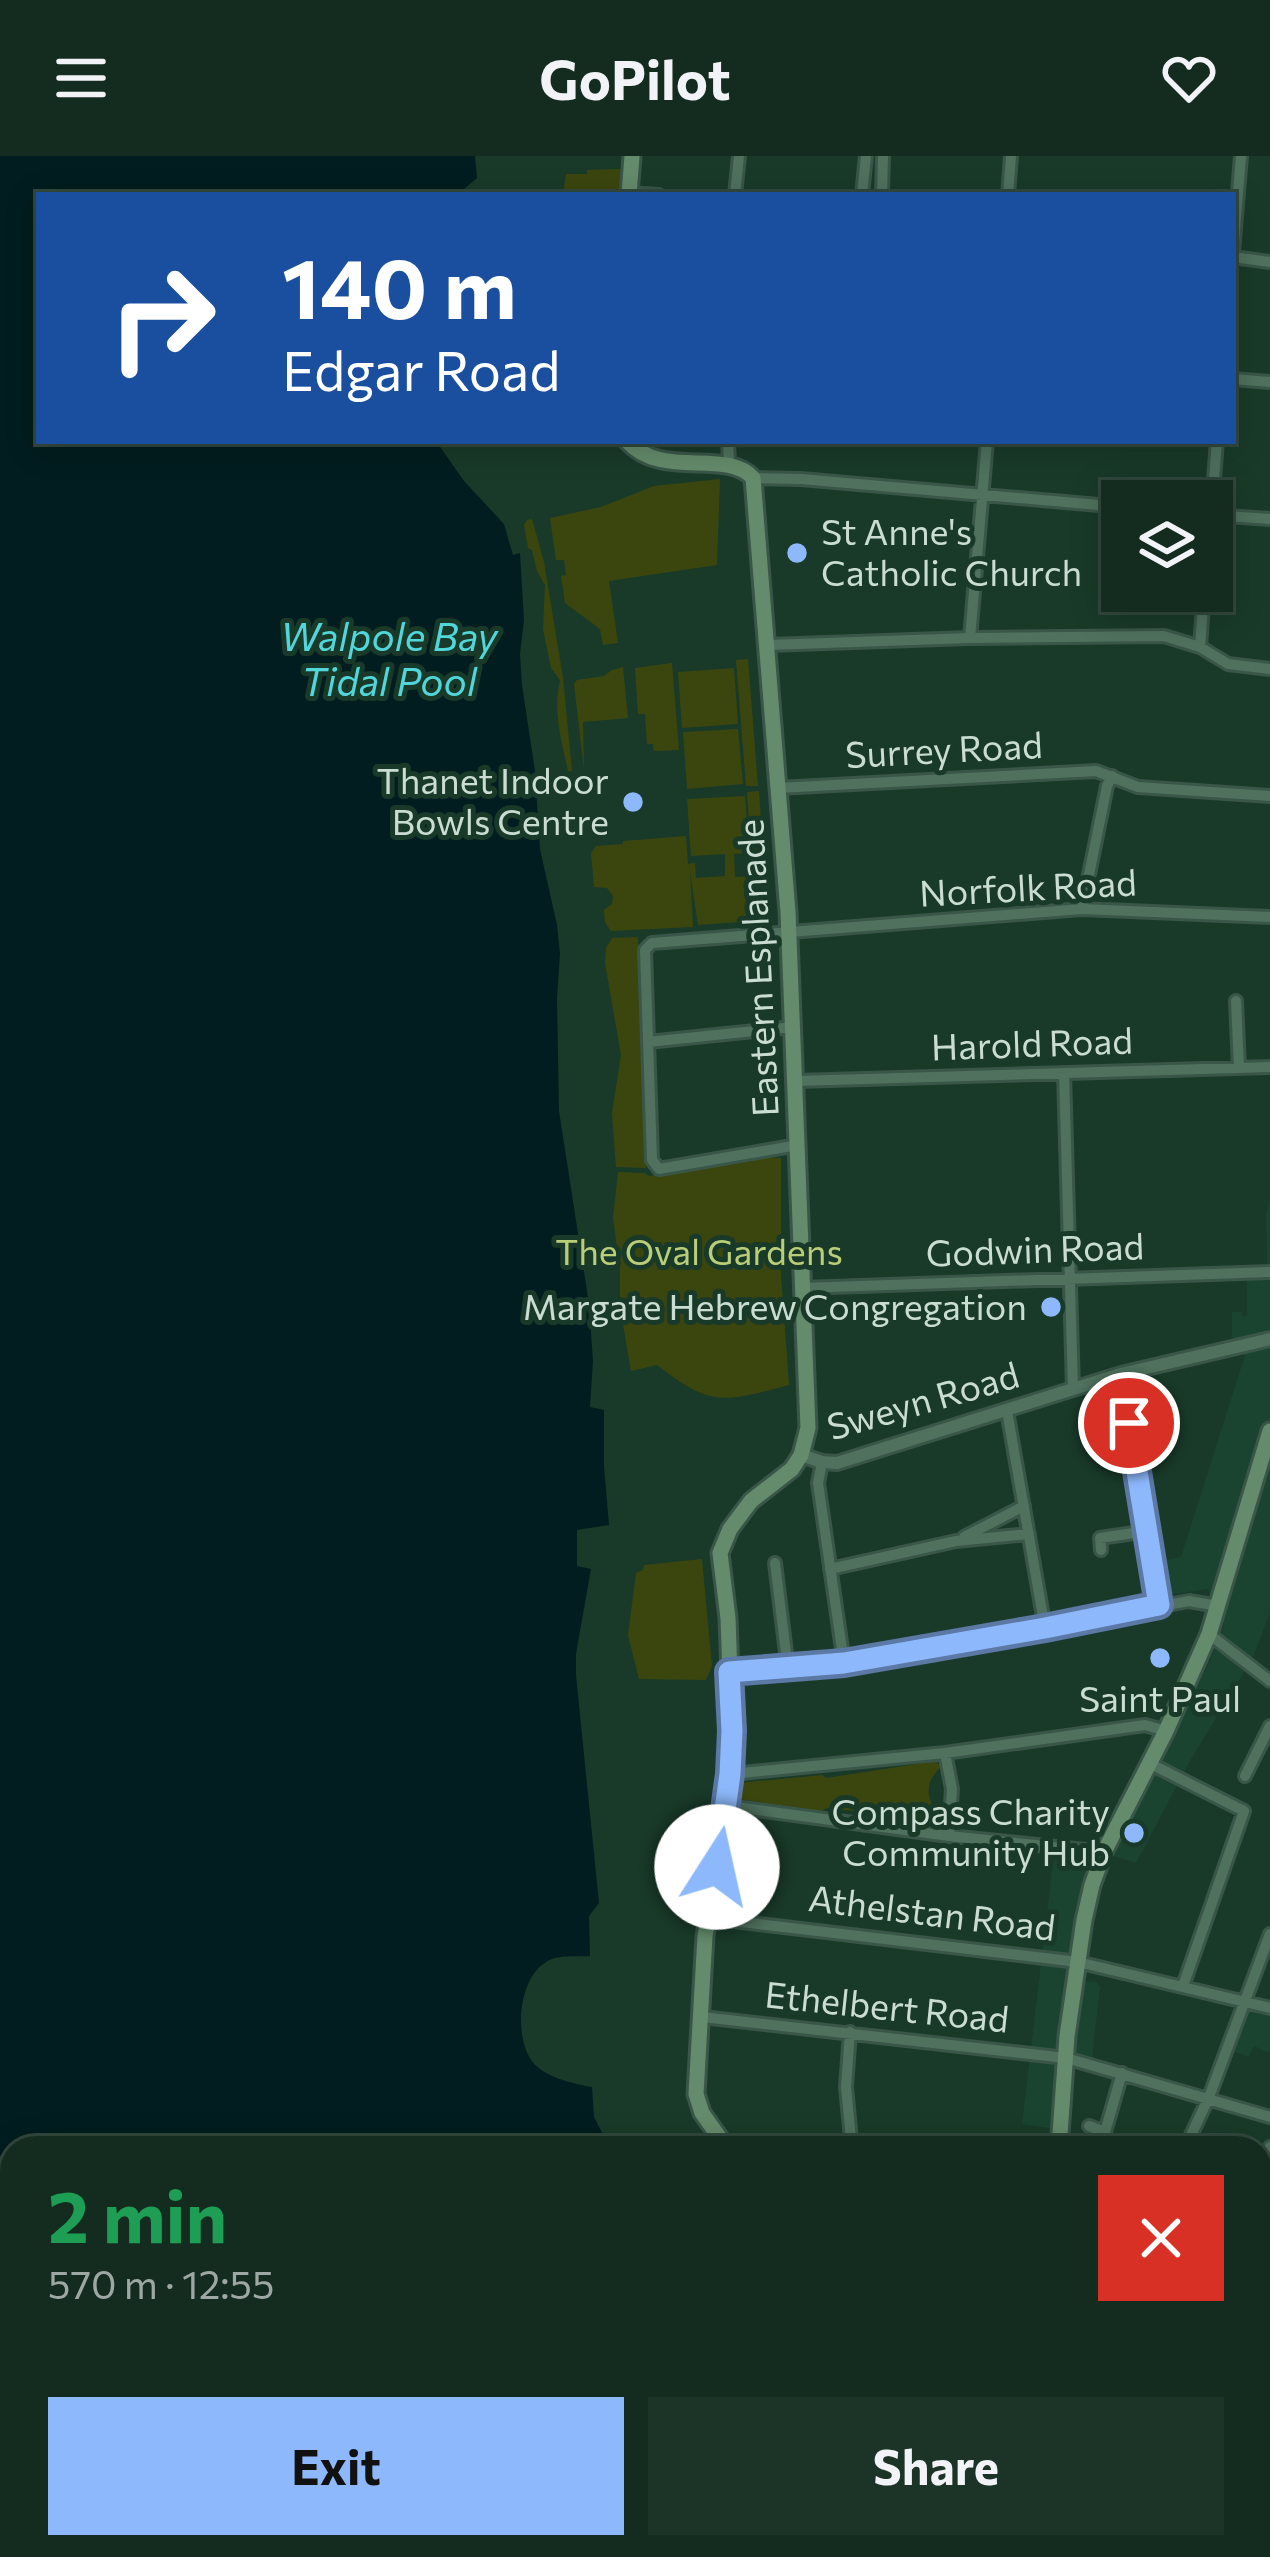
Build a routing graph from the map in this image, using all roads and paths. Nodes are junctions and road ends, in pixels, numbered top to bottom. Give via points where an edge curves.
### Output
1 (632, 156) edge
2 (739, 156) edge
3 (866, 156) edge
4 (883, 156) edge
5 (1012, 156) edge
6 (1241, 156) edge
7 (629, 192) edge
8 (735, 192) edge
9 (862, 192) edge
10 (882, 192) edge
11 (1008, 192) edge
12 (1236, 215) edge
13 (1236, 252) edge
14 (1270, 262) edge
15 (1236, 379) edge
16 (1270, 382) edge
17 (630, 444) edge
18 (728, 444) edge
19 (987, 444) edge
20 (1217, 444) edge
21 (728, 465) junction
22 (753, 478) junction
23 (1214, 480) edge
24 (982, 495) junction
25 (1101, 505) edge
26 (1233, 516) edge
27 (1270, 519) edge
28 (1202, 612) edge
29 (970, 638) junction
30 (768, 645) junction
31 (1200, 647) junction
32 (1270, 669) edge
33 (1112, 776) junction
34 (778, 788) junction
35 (1270, 796) edge
36 (1082, 909) junction
37 (1270, 917) edge
38 (788, 933) junction
39 (1237, 1001) dead end
40 (793, 1027) junction
41 (648, 1042) junction
42 (1239, 1067) junction
43 (1270, 1067) edge
44 (1064, 1073) junction
45 (796, 1081) junction
46 (798, 1144) junction
47 (1270, 1273) edge
48 (1070, 1280) junction
49 (802, 1288) junction
50 (1270, 1339) edge
51 (1121, 1374) junction
52 (1073, 1389) junction
53 (1007, 1411) junction
54 (1270, 1431) edge
55 (801, 1454) junction
56 (822, 1462) junction
57 (1024, 1506) junction
58 (1147, 1531) junction
59 (1029, 1534) junction
60 (956, 1541) junction
61 (1101, 1550) dead end
62 (775, 1563) dead end
63 (830, 1569) junction
64 (1159, 1605) junction
65 (1218, 1606) junction
66 (1045, 1628) junction
67 (1209, 1634) junction
68 (844, 1663) junction
69 (788, 1669) junction
70 (729, 1672) junction
71 (1270, 1681) edge
72 (1270, 1726) edge
73 (1166, 1731) junction
74 (945, 1753) junction
75 (1254, 1758) junction
76 (1149, 1763) junction
77 (1269, 1765) edge
78 (730, 1774) junction
79 (1245, 1776) dead end
80 (728, 1806) junction
81 (949, 1836) junction
82 (1104, 1852) junction
83 (708, 1918) junction
84 (1270, 1934) edge
85 (1078, 1962) junction
86 (1183, 1986) junction
87 (1246, 2001) junction
88 (1270, 2008) edge
89 (702, 2017) junction
90 (850, 2032) junction
91 (1066, 2058) junction
92 (1122, 2073) junction
93 (1208, 2097) junction
94 (1270, 2117) edge
95 (1088, 2126) dead end
96 (719, 2136) edge
97 (851, 2136) edge
98 (1060, 2136) edge
99 (1190, 2136) edge

1 - 7 main road
2 - 8 street
3 - 9 street
4 - 10 street
5 - 11 street
6 - 12 street
13 - 14 street
15 - 16 street
17 - 21 main road via 658,460
18 - 21 street
19 - 24 street
20 - 23 street
21 - 22 main road
22 - 24 street
22 - 30 main road, Eastern Esplanade
24 - 25 street
24 - 29 street
26 - 27 street
28 - 31 street
29 - 30 street
29 - 31 street via 1164,636
30 - 34 main road, Eastern Esplanade
31 - 32 street via 1228,664
33 - 34 street, Surrey Road
33 - 35 street, Surrey Road via 1138,787
33 - 36 street
34 - 38 main road, Eastern Esplanade
36 - 37 street, Norfolk Road
36 - 38 street, Norfolk Road
38 - 40 main road, Eastern Esplanade
38 - 41 street, Norfolk Road via 652,943 645,950
39 - 42 street
40 - 41 street
40 - 45 main road, Eastern Esplanade
41 - 46 street via 652,1160 659,1169
42 - 43 street, Harold Road
42 - 44 street, Harold Road
44 - 45 street, Harold Road
44 - 48 street
45 - 46 main road, Eastern Esplanade
46 - 49 main road, Eastern Esplanade
47 - 48 street, Godwin Road
48 - 49 street, Godwin Road
48 - 52 street
49 - 55 main road, Eastern Esplanade via 808,1428
50 - 51 street, Sweyn Road
51 - 52 street, Sweyn Road
51 - 58 street
52 - 53 street, Sweyn Road
53 - 56 street, Sweyn Road
53 - 57 street
54 - 65 main road
55 - 56 street, Sweyn Road
55 - 70 main road via 723,1541
56 - 63 street
57 - 59 street
57 - 60 street
58 - 61 street via 1100,1538
58 - 64 street
59 - 60 street
59 - 66 street
60 - 63 street
62 - 69 street
63 - 68 street
64 - 65 street
64 - 66 street
65 - 67 main road
66 - 68 street
67 - 71 street
67 - 73 main road
68 - 69 street
69 - 70 street
70 - 78 main road
72 - 75 street
73 - 74 street via 1145,1725
73 - 76 main road
74 - 78 street
74 - 81 street
75 - 77 street
75 - 79 street
76 - 82 main road
76 - 86 street via 1244,1811
78 - 80 main road
80 - 81 street
80 - 83 main road
81 - 82 street
82 - 85 main road
83 - 85 street, Athelstan Road
83 - 89 main road
84 - 87 street
85 - 86 street, Athelstan Road
85 - 91 main road
86 - 87 street, Athelstan Road
87 - 88 street, Athelstan Road
87 - 93 street
89 - 90 street, Ethelbert Road
89 - 96 main road via 697,2094
90 - 91 street, Ethelbert Road
90 - 97 street
91 - 92 street, Ethelbert Road
91 - 98 main road
92 - 93 street, Ethelbert Road
92 - 95 street via 1105,2132
93 - 94 street, Ethelbert Road
93 - 99 street

